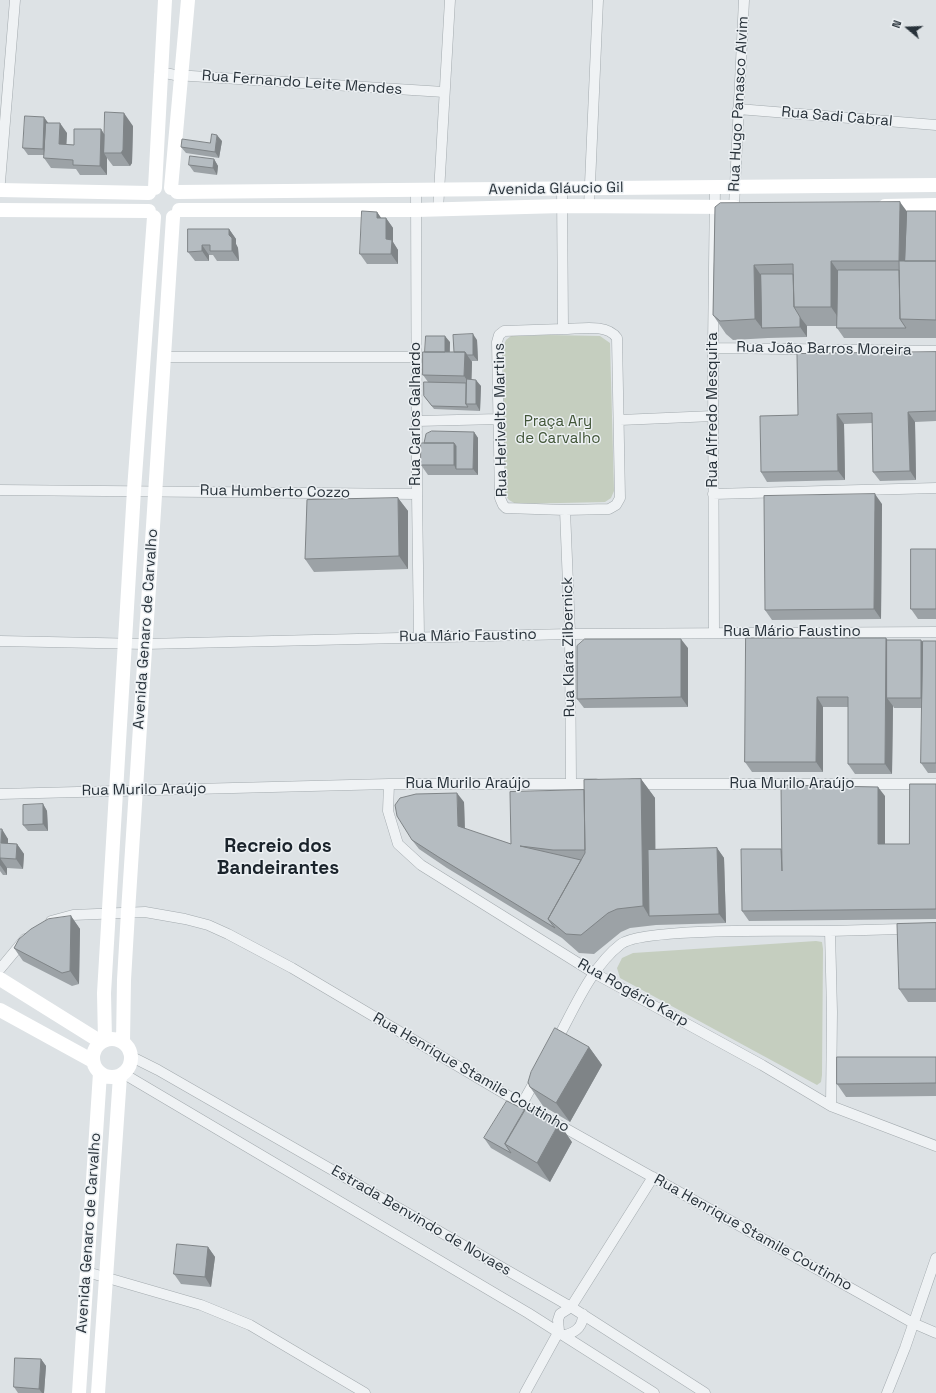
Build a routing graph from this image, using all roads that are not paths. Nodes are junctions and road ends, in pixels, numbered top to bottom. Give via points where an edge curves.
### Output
1 (15, 0) edge
2 (165, 0) edge
3 (188, 0) edge
4 (450, 0) edge
5 (598, 0) edge
6 (744, 0) edge
7 (160, 72) junction
8 (182, 75) junction
9 (444, 92) junction
10 (738, 109) junction
11 (936, 125) edge
12 (0, 182) edge
13 (936, 185) edge
14 (715, 187) junction
15 (735, 187) junction
16 (589, 188) junction
17 (562, 189) junction
18 (0, 190) edge
19 (174, 190) junction
20 (438, 190) junction
21 (152, 191) junction
22 (416, 191) junction
23 (936, 205) edge
24 (562, 206) junction
25 (874, 206) edge
26 (589, 207) junction
27 (750, 207) edge
28 (714, 208) junction
29 (734, 208) junction
30 (0, 210) edge
31 (416, 210) junction
32 (438, 210) junction
33 (151, 214) junction
34 (176, 214) junction
35 (563, 329) junction
36 (713, 348) junction
37 (936, 351) edge
38 (164, 357) junction
39 (416, 357) junction
40 (713, 416) junction
41 (499, 419) junction
42 (620, 420) junction
43 (417, 421) junction
44 (936, 488) edge
45 (0, 490) edge
46 (134, 490) junction
47 (155, 490) junction
48 (417, 494) junction
49 (713, 494) junction
50 (565, 510) junction
51 (714, 632) junction
52 (936, 632) edge
53 (570, 634) junction
54 (419, 638) junction
55 (0, 641) edge
56 (125, 643) junction
57 (145, 644) junction
58 (388, 784) junction
59 (572, 784) junction
60 (603, 784) edge
61 (619, 784) edge
62 (936, 784) edge
63 (116, 791) junction
64 (136, 791) junction
65 (0, 794) edge
66 (128, 912) junction
67 (109, 913) junction
68 (42, 926) edge
69 (936, 928) edge
70 (830, 931) junction
71 (31, 934) edge
72 (0, 969) edge
73 (594, 973) junction
74 (0, 979) edge
75 (0, 1010) edge
76 (103, 1041) junction
77 (123, 1042) junction
78 (553, 1049) edge
79 (132, 1057) junction
80 (96, 1067) junction
81 (541, 1069) edge
82 (122, 1075) junction
83 (522, 1104) junction
84 (831, 1106) junction
85 (936, 1146) edge
86 (653, 1177) junction
87 (936, 1258) edge
88 (87, 1272) junction
89 (106, 1277) junction
90 (571, 1307) junction
91 (583, 1314) junction
92 (913, 1322) junction
93 (562, 1333) junction
94 (936, 1333) edge
95 (79, 1393) edge
96 (98, 1393) edge
97 (364, 1393) edge
98 (525, 1393) edge
99 (654, 1393) edge
100 (705, 1393) edge
101 (887, 1393) edge

1 - 12 street
2 - 7 street
3 - 8 street
4 - 9 street
5 - 16 street
6 - 10 street, Rua Hugo Panasco Alvim
7 - 8 street, Rua Fernando Leite Mendes
7 - 21 street
8 - 9 street, Rua Fernando Leite Mendes
8 - 19 street
9 - 20 street
10 - 11 street, Rua Sadi Cabral
10 - 15 street, Rua Hugo Panasco Alvim
13 - 15 street, Avenida Gláucio Gil
14 - 15 street, Avenida Gláucio Gil
14 - 16 street, Avenida Gláucio Gil
14 - 28 street, Rua Alfredo Mesquita
15 - 29 street, Rua Hugo Panasco Alvim
16 - 17 street, Avenida Gláucio Gil
16 - 26 street
17 - 20 street, Avenida Gláucio Gil
17 - 24 street
18 - 21 street
19 - 21 street via 166,186
19 - 22 street, Avenida Gláucio Gil
19 - 34 street via 180,201
20 - 22 street, Avenida Gláucio Gil
20 - 32 street
21 - 33 street via 146,202
22 - 31 street, Rua Carlos Galhardo
23 - 25 street
24 - 26 street, Avenida Gláucio Gil
24 - 32 street, Avenida Gláucio Gil
24 - 35 street
26 - 28 street, Avenida Gláucio Gil
27 - 29 street, Avenida Gláucio Gil
28 - 29 street, Avenida Gláucio Gil
28 - 36 street, Rua Alfredo Mesquita
30 - 33 street
31 - 32 street, Avenida Gláucio Gil
31 - 34 street, Avenida Gláucio Gil
31 - 39 street, Rua Carlos Galhardo
33 - 34 street via 160,220
33 - 46 street, Avenida Genaro de Carvalho
34 - 38 street, Avenida Genaro de Carvalho
35 - 41 street, Rua Herivelto Martins via 504,331 499,335
35 - 42 street, Rua Herivelto Martins via 606,329 613,332 617,338
36 - 37 street, Rua João Barros Moreira
36 - 40 street, Rua Alfredo Mesquita
38 - 39 street
38 - 47 street, Avenida Genaro de Carvalho
39 - 43 street, Rua Carlos Galhardo
40 - 42 street
40 - 49 street, Rua Alfredo Mesquita
41 - 43 street
41 - 50 street, Rua Herivelto Martins via 500,498 503,505 511,509
42 - 50 street, Rua Herivelto Martins via 620,498 616,505 609,509
43 - 48 street, Rua Carlos Galhardo
44 - 49 street
45 - 46 street, Rua Humberto Cozzo
46 - 47 street, Rua Humberto Cozzo
46 - 56 street, Avenida Genaro de Carvalho
47 - 48 street, Rua Humberto Cozzo
47 - 57 street, Avenida Genaro de Carvalho
48 - 54 street, Rua Carlos Galhardo
49 - 51 street, Rua Alfredo Mesquita
50 - 53 street, Rua Klara Zilbernick
51 - 52 street, Rua Mário Faustino
51 - 53 street, Rua Mário Faustino
53 - 54 street, Rua Mário Faustino
53 - 59 street, Rua Klara Zilbernick
54 - 57 street, Rua Mário Faustino
55 - 56 street, Rua Mário Faustino
56 - 57 street, Rua Mário Faustino
56 - 63 street, Avenida Genaro de Carvalho
57 - 64 street, Avenida Genaro de Carvalho
58 - 59 street, Rua Murilo Araújo
58 - 64 street, Rua Murilo Araújo
58 - 73 street, Rua Rogério Karp via 388,811 398,844 421,865
59 - 60 street, Rua Murilo Araújo
61 - 62 street, Rua Murilo Araújo
63 - 64 street, Rua Murilo Araújo
63 - 65 street, Rua Murilo Araújo
63 - 67 street, Avenida Genaro de Carvalho
64 - 66 street, Avenida Genaro de Carvalho
66 - 67 street, Rua Henrique Stamile Coutinho
66 - 77 street, Avenida Genaro de Carvalho
66 - 83 street, Rua Henrique Stamile Coutinho via 151,913 208,925 245,942
67 - 68 street, Rua Henrique Stamile Coutinho via 73,915 58,918
67 - 76 street, Avenida Genaro de Carvalho
69 - 70 street
70 - 73 street via 688,933 637,938 623,942
70 - 84 street
71 - 72 street via 12,952
73 - 78 street
73 - 84 street, Rua Rogério Karp
74 - 76 street
75 - 80 street
76 - 77 street via 114,1039
76 - 80 street via 94,1051
77 - 79 street
79 - 82 street via 130,1065
79 - 90 street, Estrada Benvindo de Novaes
80 - 82 street via 113,1078
80 - 88 street, Avenida Genaro de Carvalho
81 - 83 street
82 - 89 street, Avenida Genaro de Carvalho
82 - 93 street, Estrada Benvindo de Novaes
83 - 86 street, Rua Henrique Stamile Coutinho
84 - 85 street, Rua Rogério Karp
86 - 90 street
86 - 92 street, Rua Henrique Stamile Coutinho
87 - 92 street
88 - 89 street
88 - 95 street, Avenida Genaro de Carvalho
89 - 96 street, Avenida Genaro de Carvalho
89 - 97 street via 201,1304 250,1325
90 - 91 street, Estrada Benvindo de Novaes
90 - 93 street via 560,1314 558,1320
91 - 93 street via 582,1322 576,1331
91 - 100 street, Estrada Benvindo de Novaes
92 - 94 street, Rua Henrique Stamile Coutinho
92 - 101 street
93 - 98 street
93 - 99 street, Estrada Benvindo de Novaes

